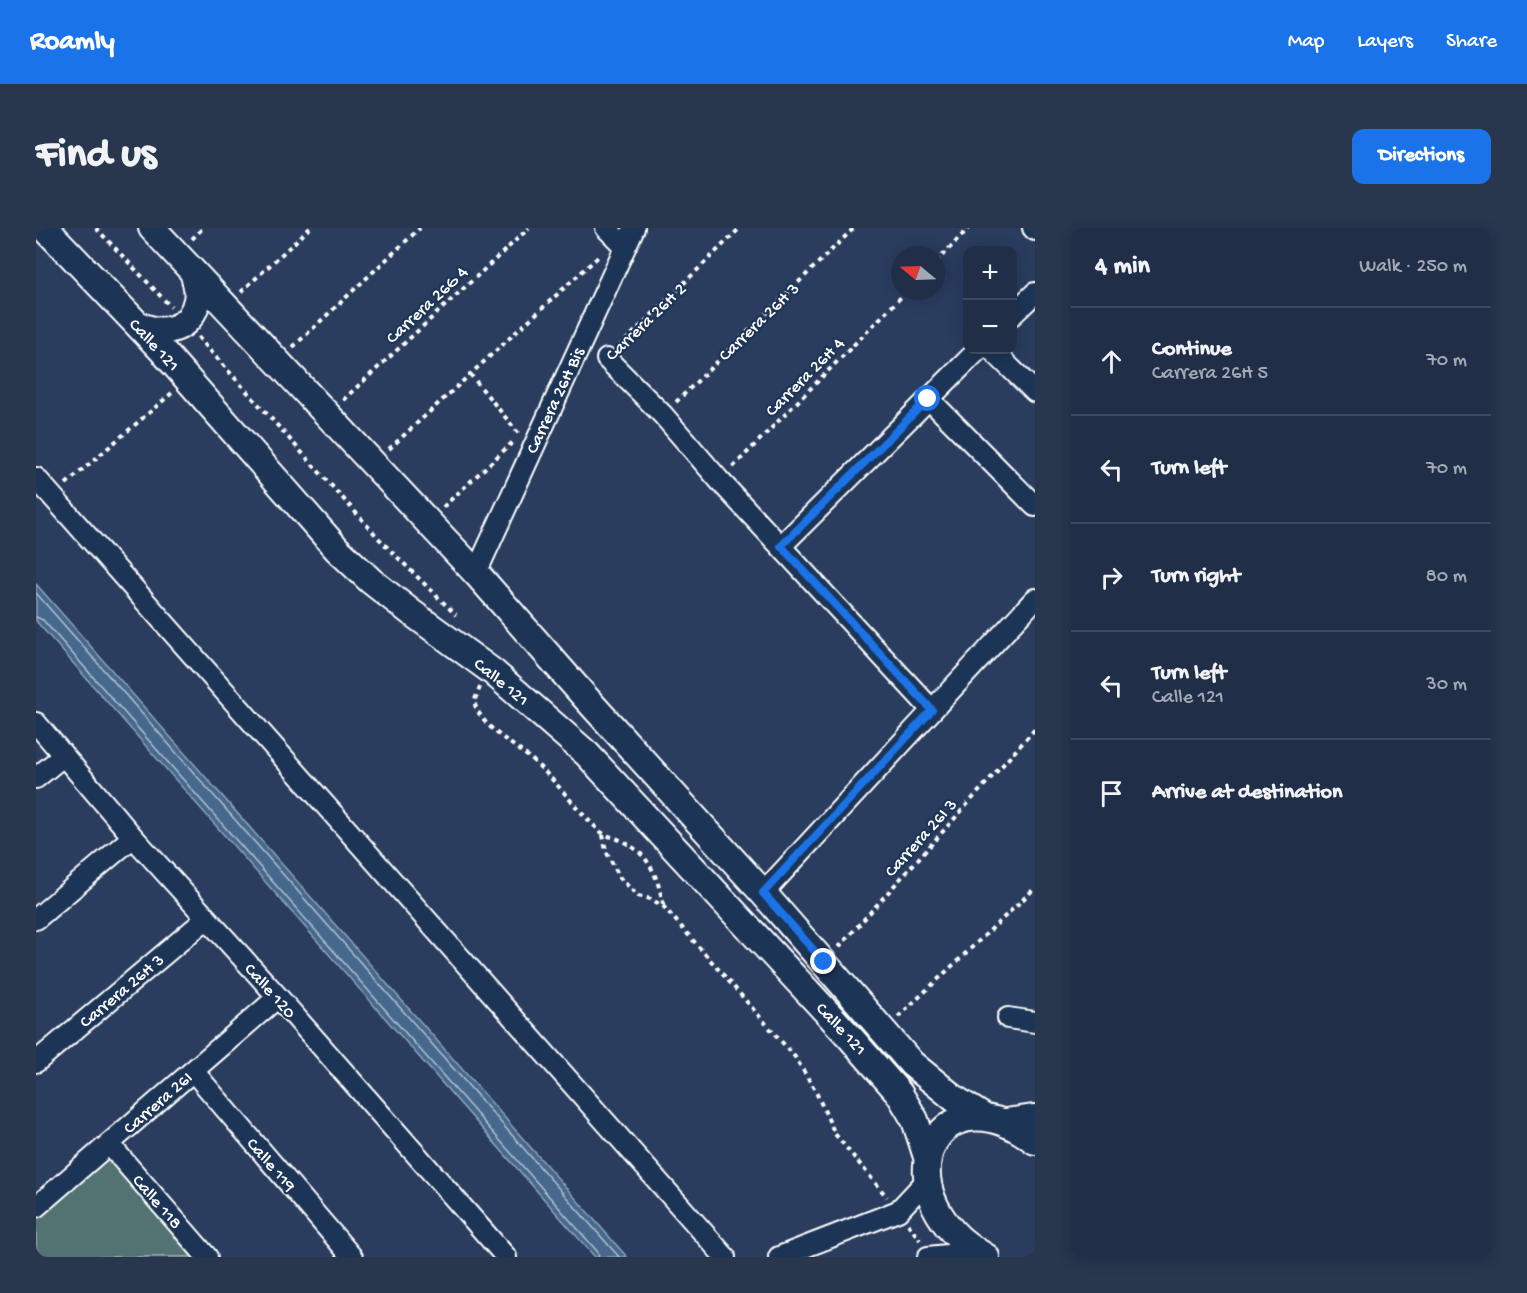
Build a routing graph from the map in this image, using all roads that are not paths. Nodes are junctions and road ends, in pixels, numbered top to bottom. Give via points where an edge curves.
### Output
1 (45, 228) edge
2 (152, 228) edge
3 (620, 236) edge
4 (194, 272) junction
5 (1035, 293) edge
6 (1017, 310) edge
7 (137, 324) junction
8 (974, 354) edge
9 (996, 354) edge
10 (607, 359) road end
11 (1035, 392) edge
12 (928, 399) junction
13 (36, 478) edge
14 (1035, 506) edge
15 (781, 546) junction
16 (476, 573) junction
17 (1035, 599) edge
18 (932, 710) junction
19 (36, 723) edge
20 (63, 756) junction
21 (36, 778) edge
22 (133, 837) junction
23 (763, 893) junction
24 (36, 919) edge
25 (207, 919) junction
26 (279, 997) junction
27 (1008, 1018) dead end
28 (1035, 1022) edge
29 (36, 1062) edge
30 (193, 1071) junction
31 (1035, 1115) edge
32 (990, 1118) junction
33 (1035, 1141) edge
34 (109, 1144) junction
35 (928, 1170) junction
36 (36, 1207) edge
37 (982, 1254) edge
38 (929, 1256) edge
39 (207, 1257) edge
40 (352, 1257) edge
41 (506, 1257) edge
42 (725, 1257) edge
43 (779, 1257) edge

1 - 7 main road, Calle 121
2 - 4 main road, Calle 121
3 - 16 street, Carrera 26H Bis
4 - 7 main road via 197,299 185,322 161,332
4 - 16 main road, Calle 121
5 - 6 street
7 - 35 main road, Calle 121 via 362,573 494,672 587,754 881,1071 915,1120
8 - 12 street
9 - 11 street
10 - 15 street
12 - 14 street
12 - 15 street
13 - 42 street
15 - 18 street
16 - 23 main road, Calle 121
17 - 18 street
18 - 23 street
19 - 20 street, Calle 120
20 - 21 street
20 - 22 street, Calle 120
22 - 24 street
22 - 25 street, Calle 120
23 - 32 main road, Calle 121 via 912,1064 945,1092
25 - 26 street, Calle 120
25 - 29 street, Carrera 26H 3
26 - 30 street, Carrera 26I
26 - 41 street, Calle 120
27 - 28 street
30 - 34 street, Carrera 26I
30 - 40 street, Calle 119
31 - 32 street
32 - 33 main road, Calle 121 via 1016,1127
32 - 35 main road via 967,1118 948,1127 933,1144
34 - 36 street, Carrera 26I
34 - 39 street, Calle 118
35 - 37 main road, Calle 121 via 932,1197 947,1225
35 - 43 street via 898,1211
37 - 38 street

